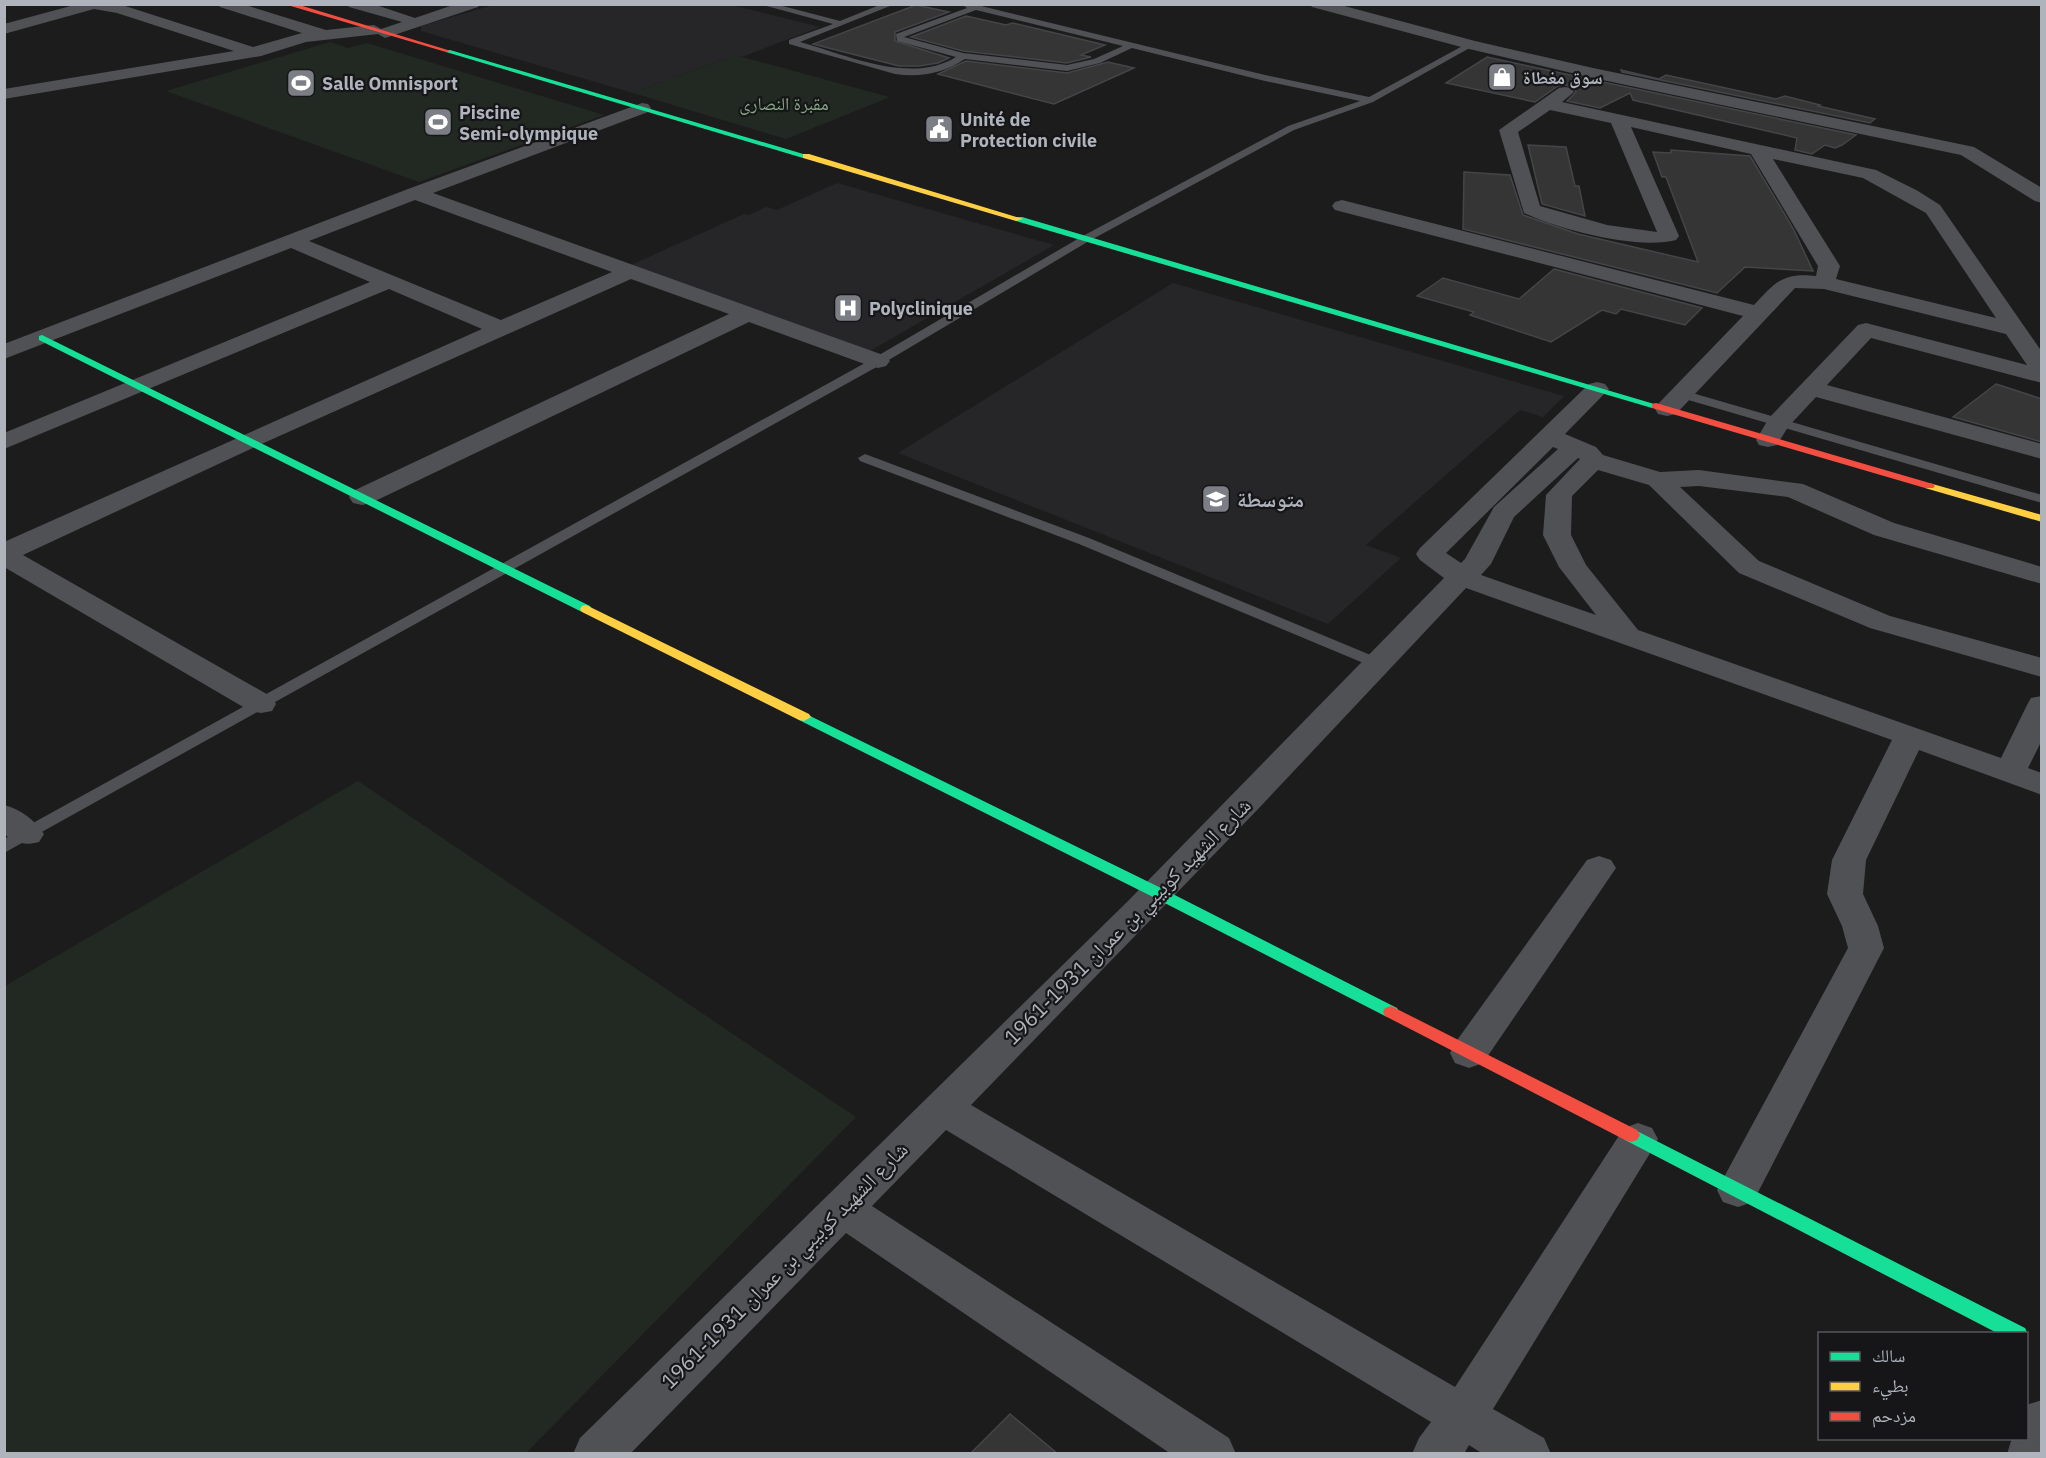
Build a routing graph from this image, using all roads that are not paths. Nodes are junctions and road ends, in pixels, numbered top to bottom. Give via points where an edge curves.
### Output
1 (89, 4) edge
2 (225, 4) edge
3 (287, 4) edge
4 (354, 4) edge
5 (473, 4) edge
6 (763, 4) edge
7 (891, 4) edge
8 (962, 4) edge
9 (1317, 4) edge
10 (96, 5) edge
11 (974, 8) junction
12 (418, 21) junction
13 (840, 23) junction
14 (4, 29) edge
15 (380, 32) junction
16 (326, 35) junction
17 (1470, 45) junction
18 (1130, 46) junction
19 (261, 51) junction
20 (963, 56) junction
21 (1593, 73) junction
22 (4, 94) edge
23 (1370, 100) junction
24 (1548, 104) junction
25 (642, 108) junction
26 (1618, 119) junction
27 (1758, 150) junction
28 (415, 193) junction
29 (2042, 197) edge
30 (1342, 206) dead end
31 (1085, 239) junction
32 (291, 242) junction
33 (631, 272) junction
34 (388, 282) junction
35 (1824, 283) junction
36 (1758, 313) junction
37 (747, 314) junction
38 (500, 328) junction
39 (2014, 329) junction
40 (42, 338) junction
41 (4, 352) edge
42 (878, 361) junction
43 (2042, 370) edge
44 (2042, 376) edge
45 (138, 386) junction
46 (1811, 388) junction
47 (1597, 389) junction
48 (1674, 401) junction
49 (1773, 431) junction
50 (248, 441) junction
51 (4, 442) edge
52 (1572, 448) junction
53 (2042, 452) edge
54 (865, 458) dead end
55 (1658, 480) junction
56 (362, 497) junction
57 (2042, 499) edge
58 (2042, 519) edge
59 (4, 554) edge
60 (505, 568) junction
61 (2042, 576) edge
62 (1461, 577) junction
63 (1629, 638) junction
64 (1379, 664) junction
65 (2042, 668) edge
66 (261, 704) junction
67 (2042, 705) edge
68 (1910, 736) junction
69 (2010, 773) junction
70 (2042, 785) edge
71 (12, 832) edge
72 (1599, 868) dead end
73 (1156, 892) junction
74 (1469, 1053) junction
75 (942, 1108) junction
76 (1638, 1139) junction
77 (1738, 1190) junction
78 (842, 1208) junction
79 (2014, 1332) edge
80 (2028, 1339) edge
81 (2042, 1346) edge
82 (1463, 1416) junction
83 (2042, 1420) edge
84 (597, 1454) edge
85 (1212, 1454) edge
86 (1436, 1454) edge
87 (1527, 1454) edge
88 (2031, 1454) edge

1 - 10 street
2 - 16 street
3 - 15 main road
4 - 12 street
5 - 12 street
6 - 13 lane
7 - 13 lane
8 - 11 lane
9 - 17 street
10 - 14 street
10 - 19 street
11 - 18 lane
11 - 20 lane via 899,36
12 - 15 street
13 - 20 lane via 792,42 907,73 926,72
15 - 16 street
15 - 25 main road
16 - 19 street via 304,37
17 - 21 street
17 - 23 lane
18 - 20 lane via 1097,61 1067,68
18 - 23 lane
19 - 22 street
21 - 24 street
21 - 29 street via 1966,151
23 - 31 lane via 1291,128
24 - 26 street
24 - 26 street via 1508,130 1531,209 1629,235 1662,239 1669,236
25 - 28 street
25 - 31 main road
26 - 27 street
27 - 35 street via 1829,266
27 - 39 street via 1869,174 1933,209
28 - 32 street
28 - 33 street
30 - 36 street
31 - 42 lane
31 - 47 main road
32 - 34 street
32 - 40 street
33 - 37 street
33 - 38 street
34 - 38 street
34 - 45 street
35 - 36 street via 1787,283
35 - 39 street
36 - 48 street
37 - 42 street
37 - 56 street
38 - 50 street
39 - 43 street
40 - 41 street
40 - 45 main road
42 - 60 lane
44 - 46 street via 1866,330
45 - 50 main road
45 - 51 street
46 - 49 street
46 - 53 street
47 - 48 main road
47 - 52 street
48 - 49 main road
48 - 49 lane
49 - 57 lane
49 - 58 main road
50 - 56 main road
50 - 59 street
52 - 55 street
52 - 62 street via 1430,554
52 - 63 street via 1576,476 1559,495 1557,535 1574,567
54 - 64 lane via 1084,541
55 - 61 street via 1699,478 1794,490 1884,529
55 - 65 street via 1749,567 1880,622
56 - 60 main road
59 - 66 street
60 - 66 lane
60 - 73 main road
62 - 63 street
62 - 64 street, شارع الشهيد كوبيبي بن عمران 1931-1961
63 - 68 street
64 - 73 street, شارع الشهيد كوبيبي بن عمران 1931-1961
66 - 71 lane
67 - 69 street
68 - 69 street
68 - 77 street via 1849,860 1845,894 1866,948
69 - 70 street
72 - 74 street
73 - 74 main road
73 - 75 street, شارع الشهيد كوبيبي بن عمران 1931-1961
74 - 76 main road
75 - 78 street, شارع الشهيد كوبيبي بن عمران 1931-1961
75 - 82 street
76 - 77 main road
76 - 82 street
77 - 79 main road
78 - 84 street, شارع الشهيد كوبيبي بن عمران 1931-1961
78 - 85 street
80 - 81 street
82 - 86 street
82 - 87 street
83 - 88 street

